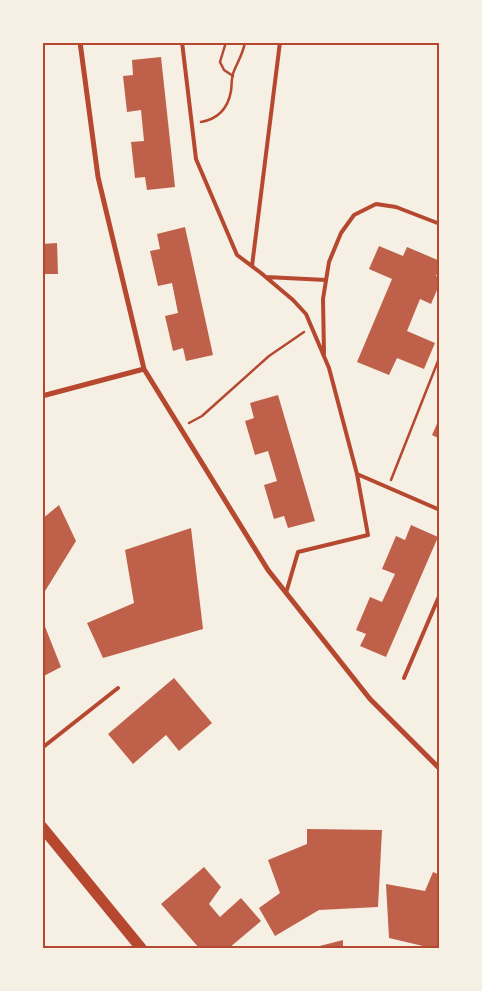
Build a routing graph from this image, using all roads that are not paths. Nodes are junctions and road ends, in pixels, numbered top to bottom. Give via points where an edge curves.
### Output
1 (80, 42) edge
2 (182, 42) edge
3 (280, 42) edge
4 (440, 224) edge
5 (252, 266) junction
6 (266, 277) junction
7 (326, 280) junction
8 (324, 357) junction
9 (144, 369) junction
10 (42, 396) edge
11 (357, 474) junction
12 (440, 510) edge
13 (286, 593) junction
14 (440, 594) edge
15 (404, 678) dead end
16 (118, 688) dead end
17 (42, 748) edge
18 (440, 769) edge
19 (42, 827) edge
20 (140, 948) edge

1 - 9 street via 98,177
2 - 5 lane via 196,159 236,255
3 - 5 lane
4 - 7 lane via 396,207 376,204 354,215 341,233 328,262
5 - 6 lane
6 - 7 lane
6 - 8 lane via 306,314
7 - 8 lane via 323,299
8 - 11 lane
9 - 10 street
9 - 13 street via 268,570
11 - 12 lane
11 - 13 lane via 368,535 298,552
13 - 18 street via 370,699
14 - 15 lane
16 - 17 lane
19 - 20 main road

